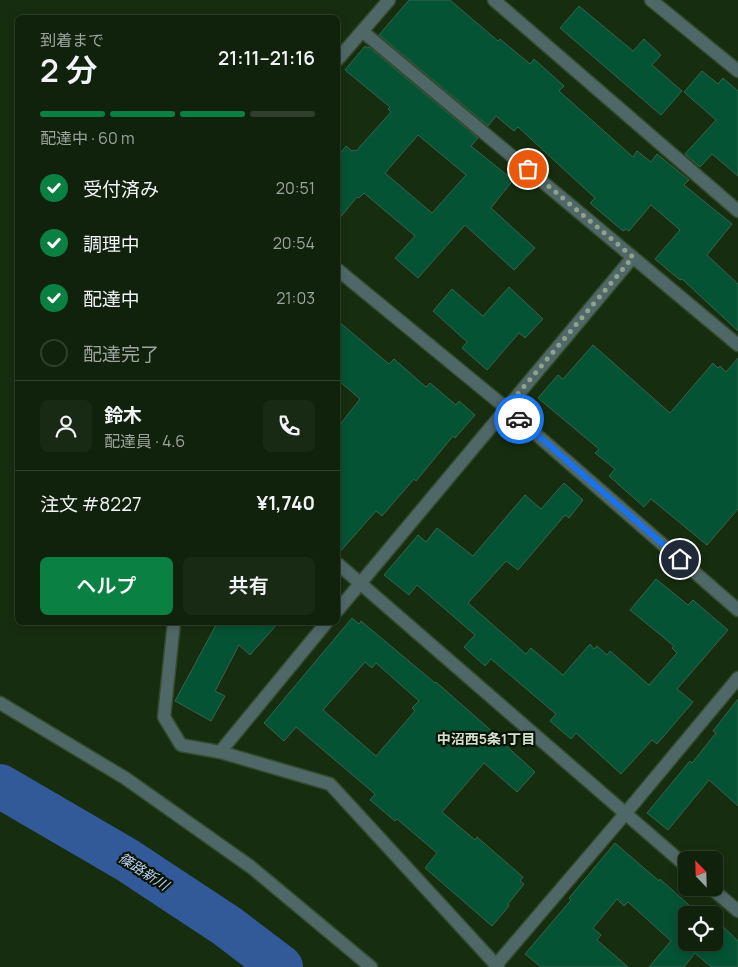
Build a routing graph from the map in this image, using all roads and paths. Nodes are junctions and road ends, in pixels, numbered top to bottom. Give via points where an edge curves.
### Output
1 (389, 0) edge
2 (494, 0) edge
3 (651, 0) edge
4 (362, 31) junction
5 (340, 57) edge
6 (738, 71) edge
7 (738, 211) edge
8 (633, 257) junction
9 (340, 272) edge
10 (738, 345) edge
11 (506, 408) junction
12 (340, 566) edge
13 (360, 583) junction
14 (340, 608) edge
15 (738, 610) edge
16 (174, 625) edge
17 (325, 625) edge
18 (738, 678) edge
19 (0, 703) edge
20 (220, 752) junction
21 (626, 814) junction
22 (678, 859) edge
23 (720, 896) edge
24 (738, 911) edge
25 (497, 966) edge
26 (371, 967) edge

1 - 4 street
2 - 7 street
3 - 6 street
4 - 5 street
4 - 8 street
8 - 10 street
8 - 11 street
9 - 11 street
11 - 13 street
11 - 15 street
12 - 13 street
13 - 14 street
13 - 21 street
16 - 20 street via 164,718 181,745
17 - 20 street
18 - 21 street
19 - 26 street via 125,778 251,867
20 - 25 street via 330,784
21 - 22 street
21 - 25 street
23 - 24 street

